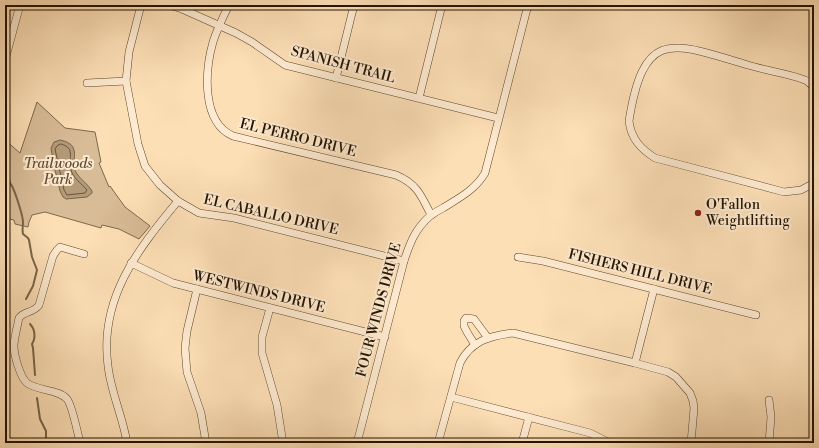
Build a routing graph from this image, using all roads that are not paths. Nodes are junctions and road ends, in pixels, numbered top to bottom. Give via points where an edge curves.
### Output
1 (20, 5) edge
2 (141, 5) edge
3 (169, 5) edge
4 (229, 5) edge
5 (354, 5) edge
6 (442, 5) edge
7 (528, 5) edge
8 (219, 25) junction
9 (5, 60) edge
10 (336, 78) junction
11 (126, 81) junction
12 (87, 84) dead end
13 (814, 87) edge
14 (419, 98) junction
15 (498, 118) junction
16 (814, 183) edge
17 (178, 201) junction
18 (431, 215) junction
19 (84, 254) dead end
20 (518, 256) dead end
21 (404, 261) junction
22 (131, 263) junction
23 (197, 289) junction
24 (654, 289) junction
25 (270, 308) junction
26 (756, 315) dead end
27 (384, 337) junction
28 (488, 338) junction
29 (475, 345) junction
30 (635, 363) junction
31 (451, 396) junction
32 (769, 400) dead end
33 (529, 417) junction
34 (80, 443) edge
35 (127, 443) edge
36 (206, 443) edge
37 (283, 443) edge
38 (357, 443) edge
39 (438, 443) edge
40 (522, 443) edge
41 (610, 443) edge
42 (691, 443) edge
43 (769, 443) edge

1 - 9 street
2 - 11 street, EL CABALLO DRIVE via 129,52
3 - 8 street, SPANISH TRAIL
4 - 8 street, EL PERRO DRIVE
5 - 10 street
6 - 14 street
7 - 15 street, FOUR WINDS DRIVE
8 - 10 street, SPANISH TRAIL via 252,42 285,65
8 - 18 street, EL PERRO DRIVE via 208,62 208,87 210,108 220,127 233,136 406,179 419,190
10 - 14 street, SPANISH TRAIL
11 - 12 street
11 - 17 street, EL CABALLO DRIVE via 138,144 145,166 160,185
13 - 16 street via 806,80 699,50 670,48 661,50 643,69 629,121 638,145 655,158 784,192 801,190
14 - 15 street, SPANISH TRAIL
15 - 18 street, FOUR WINDS DRIVE via 485,173 481,180 469,192
17 - 21 street, EL CABALLO DRIVE via 199,213 234,218
17 - 22 street via 150,234
18 - 21 street, FOUR WINDS DRIVE via 412,237
19 - 34 street via 60,247 56,250 39,305 37,309 19,318 14,344 23,378 36,387 67,399
20 - 24 street, FISHERS HILL DRIVE
21 - 27 street, FOUR WINDS DRIVE
22 - 23 street, WESTWINDS DRIVE via 173,283
22 - 35 street via 119,286 110,315 106,342 108,368
23 - 25 street, WESTWINDS DRIVE
23 - 36 street via 185,348 187,372 201,413
24 - 26 street, FISHERS HILL DRIVE
24 - 30 street
25 - 27 street, WESTWINDS DRIVE
25 - 37 street via 262,337 262,352 277,405
27 - 38 street, FOUR WINDS DRIVE
28 - 29 street
28 - 29 street via 474,319 466,318 464,326
28 - 30 street via 513,333
29 - 31 street via 468,350 460,363
30 - 42 street via 668,372 690,393 694,408
31 - 33 street
31 - 39 street
32 - 43 street
33 - 40 street
33 - 41 street via 590,433

